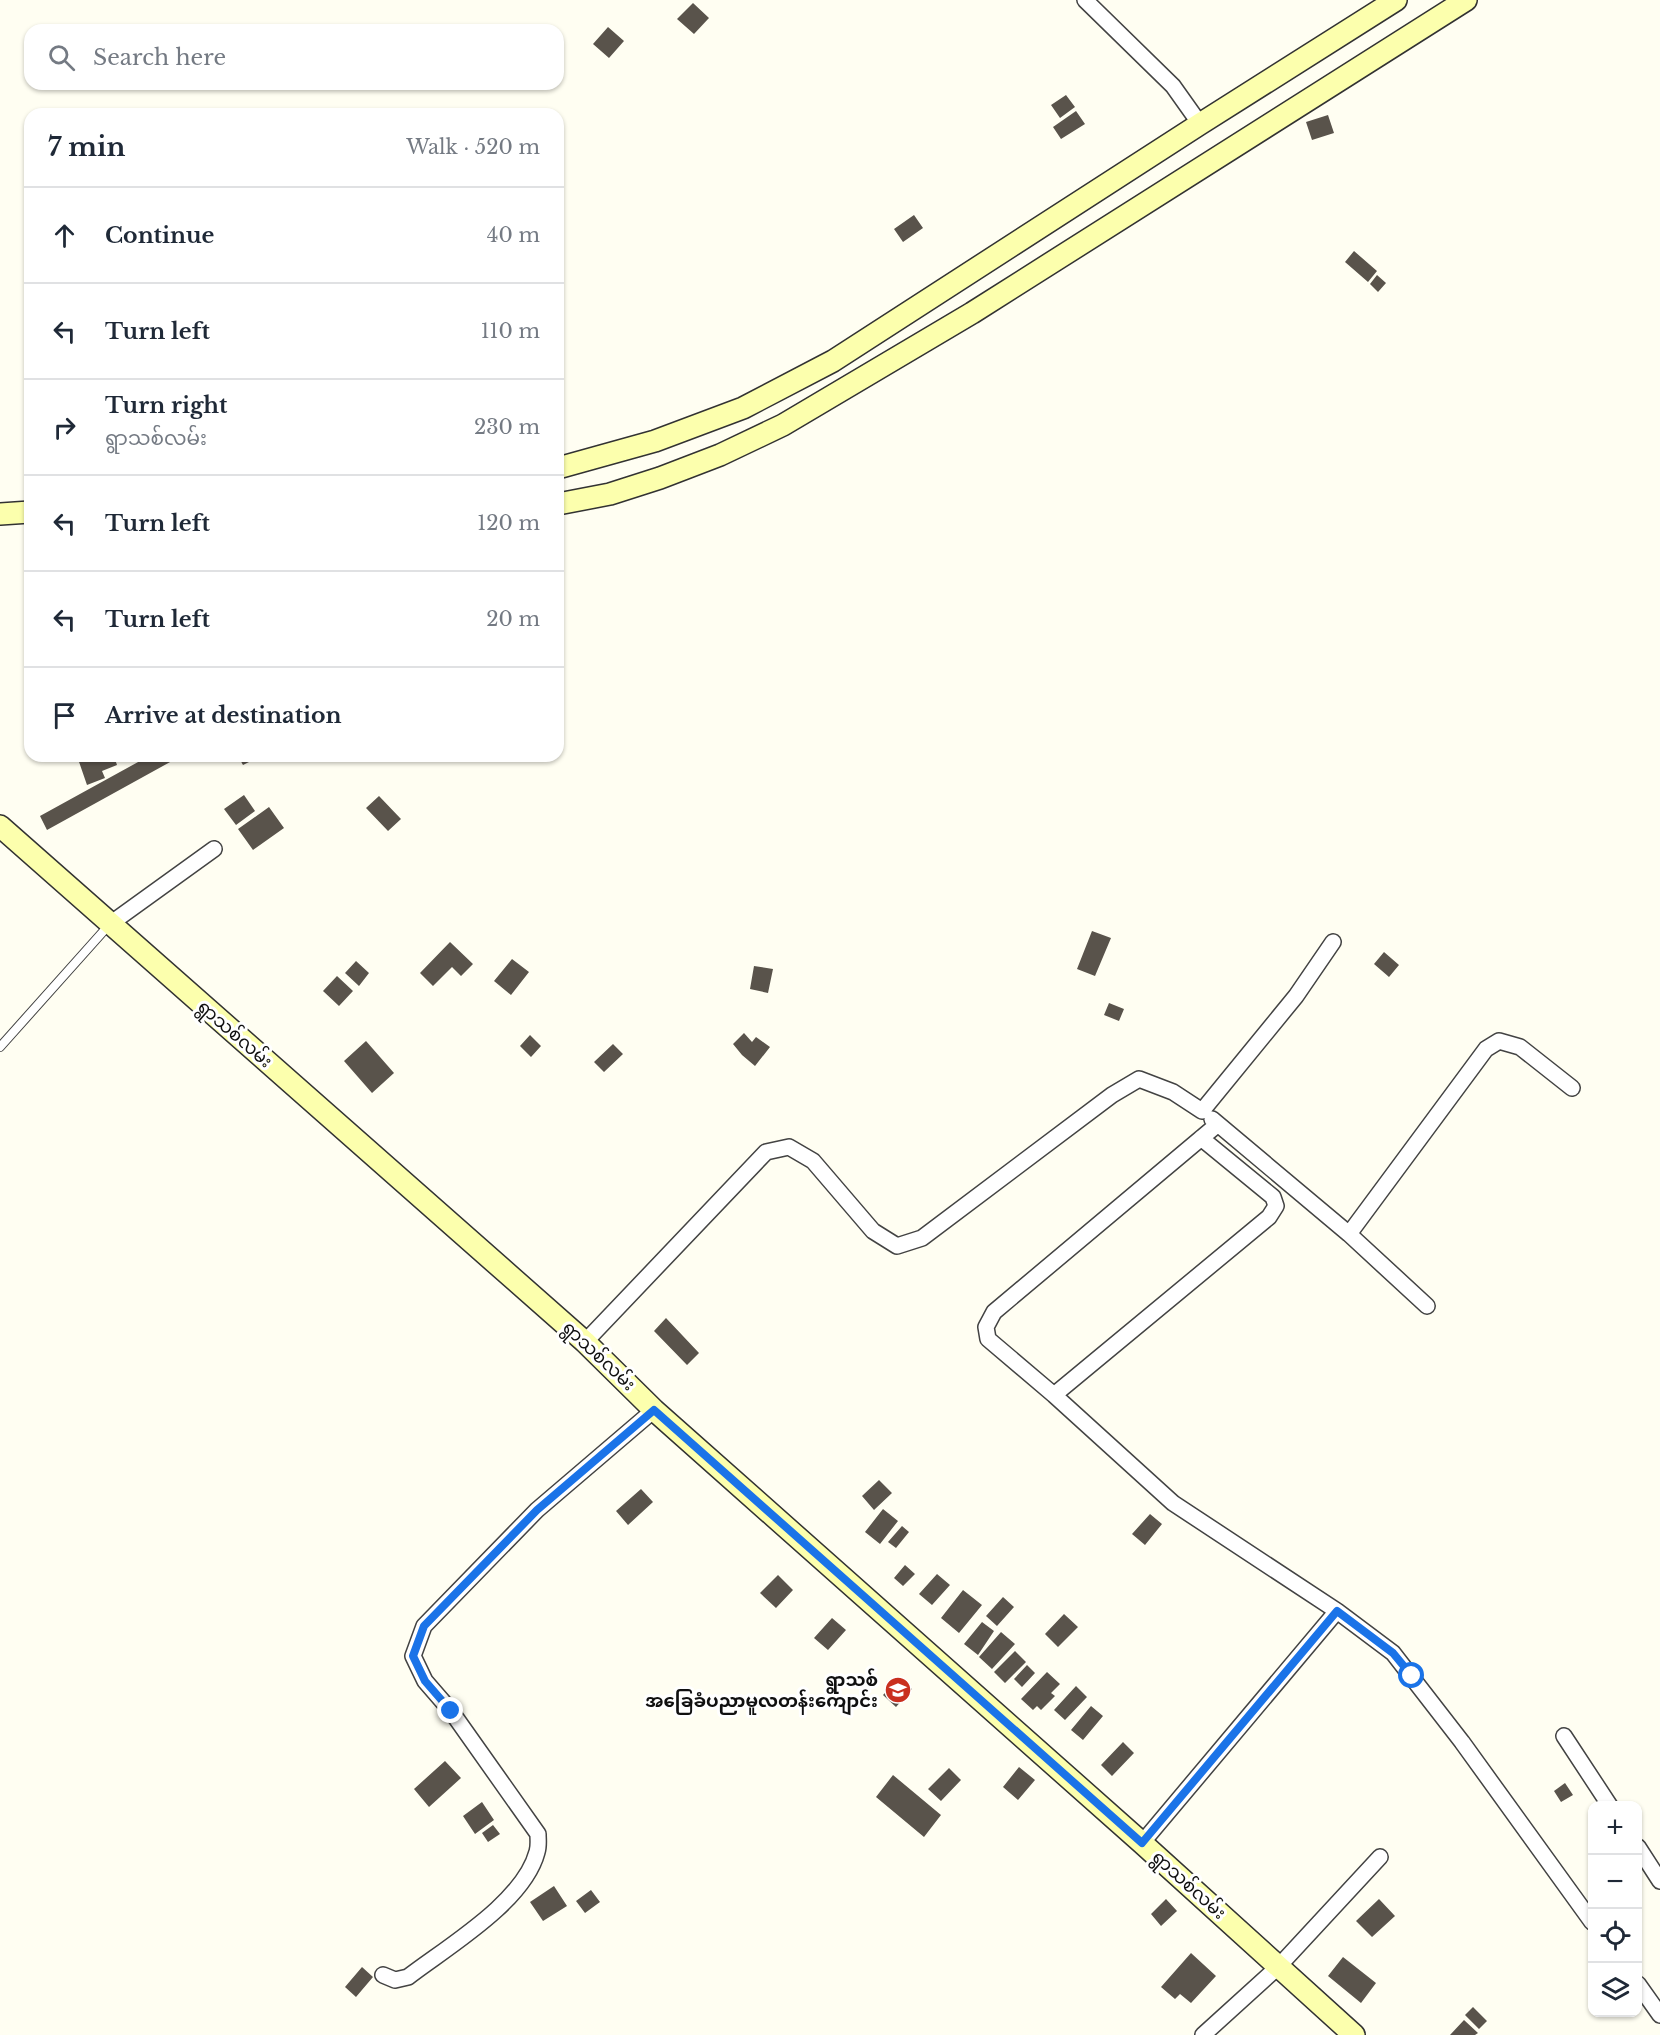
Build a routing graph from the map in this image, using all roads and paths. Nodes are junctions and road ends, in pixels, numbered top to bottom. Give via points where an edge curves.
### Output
1 (1085, 0) edge
2 (1396, 0) edge
3 (1466, 0) edge
4 (1200, 124) junction
5 (564, 466) edge
6 (564, 503) edge
7 (24, 512) edge
8 (0, 514) edge
9 (0, 826) edge
10 (213, 849) dead end
11 (110, 924) junction
12 (1333, 942) dead end
13 (0, 1047) edge
14 (1572, 1088) dead end
15 (1202, 1112) junction
16 (1218, 1124) junction
17 (1201, 1138) junction
18 (1349, 1234) junction
19 (1427, 1306) dead end
20 (585, 1342) junction
21 (1054, 1395) junction
22 (654, 1410) junction
23 (1337, 1611) junction
24 (1564, 1736) dead end
25 (1607, 1801) edge
26 (1142, 1843) junction
27 (1642, 1853) edge
28 (1380, 1857) dead end
29 (1660, 1881) edge
30 (1588, 1915) edge
31 (1279, 1966) junction
32 (383, 1975) dead end
33 (1642, 1990) edge
34 (1660, 2015) edge
35 (1203, 2035) edge
36 (1354, 2035) edge

1 - 4 street via 1173,86
2 - 4 main road
3 - 6 main road via 972,313 783,425 660,478
4 - 5 main road via 833,361 743,408 655,441
7 - 8 main road
9 - 11 main road, ရွာသစ်လမ်း
10 - 11 street
11 - 13 lane
11 - 20 main road, ရွာသစ်လမ်း
12 - 15 street via 1296,996
14 - 18 street via 1520,1047 1499,1041 1486,1049
15 - 16 street
15 - 20 street via 1173,1092 1139,1079 1112,1095 922,1238 897,1246 873,1231 813,1161 789,1147 766,1152
16 - 17 street
16 - 18 street
17 - 21 street via 994,1312 986,1327 988,1339
17 - 21 street via 1273,1197 1276,1206 1269,1217
18 - 19 street
20 - 22 main road, ရွာသစ်လမ်း
21 - 23 street via 1173,1503
22 - 26 main road, ရွာသစ်လမ်း
22 - 32 street via 537,1510 424,1626 413,1656 425,1681 538,1833 538,1850 517,1888 496,1911 408,1977 395,1980
23 - 26 street
23 - 30 street via 1399,1660
24 - 25 street
26 - 31 main road, ရွာသစ်လမ်း
27 - 29 street
28 - 31 street
31 - 35 street
31 - 36 main road, ရွာသစ်လမ်း
33 - 34 street

